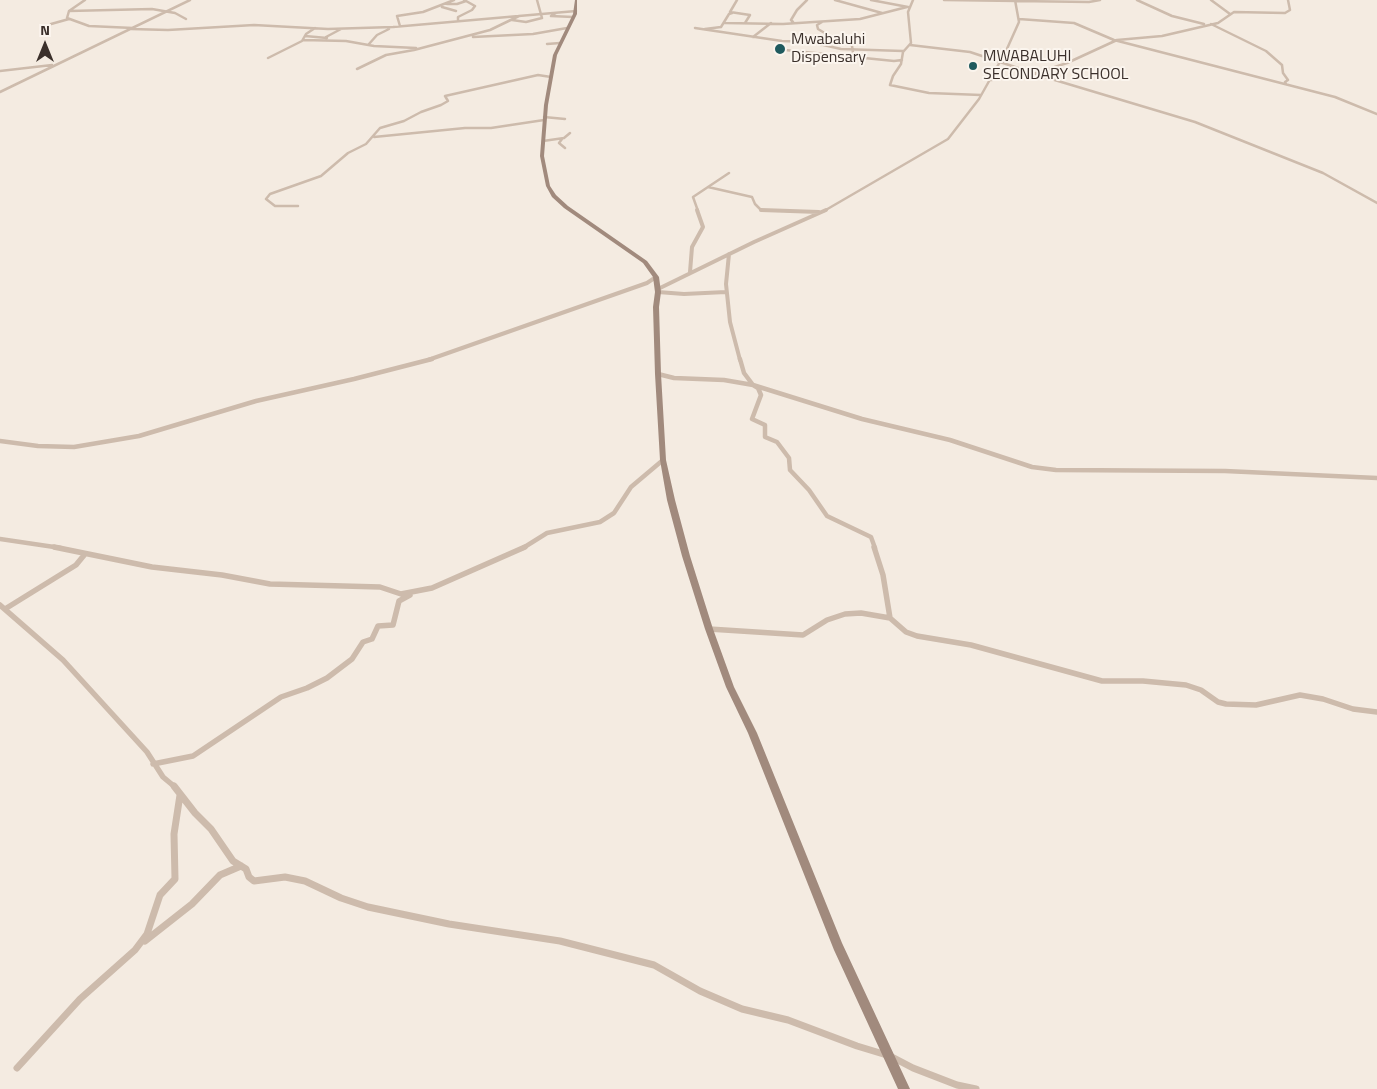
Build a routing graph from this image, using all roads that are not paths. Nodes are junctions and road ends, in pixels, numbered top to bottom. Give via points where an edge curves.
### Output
1 (85, 0) edge
2 (190, 0) edge
3 (454, 0) edge
4 (538, 0) edge
5 (576, 0) edge
6 (737, 0) edge
7 (807, 0) edge
8 (835, 0) edge
9 (872, 0) edge
10 (944, 0) edge
11 (953, 0) edge
12 (1016, 0) edge
13 (1100, 0) edge
14 (1138, 0) edge
15 (1211, 0) edge
16 (1288, 0) edge
17 (465, 1) edge
18 (913, 1) edge
19 (894, 2) junction
20 (448, 4) junction
21 (439, 6) junction
22 (908, 6) junction
23 (912, 6) junction
24 (69, 11) junction
25 (167, 11) junction
26 (456, 11) dead end
27 (540, 12) junction
28 (559, 12) junction
29 (732, 13) junction
30 (521, 14) junction
31 (575, 14) junction
32 (884, 14) junction
33 (1230, 14) junction
34 (494, 17) junction
35 (69, 19) junction
36 (186, 19) dead end
37 (1019, 19) junction
38 (458, 20) junction
39 (512, 20) junction
40 (828, 21) junction
41 (793, 22) junction
42 (484, 23) dead end
43 (725, 23) junction
44 (745, 23) junction
45 (771, 23) junction
46 (51, 24) dead end
47 (1210, 25) junction
48 (393, 26) junction
49 (400, 26) junction
50 (315, 28) junction
51 (341, 28) junction
52 (567, 28) junction
53 (695, 28) dead end
54 (133, 29) junction
55 (702, 29) junction
56 (305, 36) junction
57 (465, 37) junction
58 (326, 38) junction
59 (752, 38) junction
60 (302, 40) junction
61 (1117, 40) junction
62 (339, 41) junction
63 (560, 43) junction
64 (370, 44) junction
65 (547, 44) dead end
66 (821, 45) junction
67 (910, 45) junction
68 (419, 48) junction
69 (852, 48) junction
70 (785, 50) dead end
71 (904, 51) junction
72 (268, 58) dead end
73 (870, 59) junction
74 (902, 60) junction
75 (1000, 61) junction
76 (60, 63) junction
77 (357, 69) dead end
78 (0, 71) edge
79 (1034, 74) junction
80 (551, 77) junction
81 (991, 80) junction
82 (1286, 84) junction
83 (0, 92) edge
84 (980, 95) junction
85 (1377, 114) edge
86 (544, 118) junction
87 (565, 119) dead end
88 (570, 132) dead end
89 (374, 137) junction
90 (562, 138) junction
91 (543, 141) junction
92 (565, 148) dead end
93 (729, 173) dead end
94 (708, 187) junction
95 (1377, 203) edge
96 (298, 206) dead end
97 (822, 212) junction
98 (729, 254) junction
99 (690, 272) junction
100 (656, 277) junction
101 (658, 290) junction
102 (726, 292) junction
103 (658, 374) junction
104 (753, 385) junction
105 (0, 441) edge
106 (664, 460) junction
107 (1377, 478) edge
108 (0, 539) edge
109 (85, 554) junction
110 (417, 592) junction
111 (2, 607) edge
112 (890, 618) junction
113 (709, 630) junction
114 (1377, 712) edge
115 (153, 764) junction
116 (180, 795) junction
117 (241, 866) junction
118 (139, 946) junction
119 (890, 1056) junction
120 (17, 1068) dead end
121 (904, 1089) edge
122 (976, 1089) edge

1 - 24 street
2 - 25 street
3 - 20 street
4 - 27 street
5 - 31 street
6 - 29 street via 729,11
7 - 41 street via 797,10 791,20
8 - 32 street
9 - 19 street
10 - 11 street
11 - 12 street
12 - 13 street
12 - 37 street
14 - 47 street via 1172,16
15 - 33 street
16 - 33 street via 1290,10 1285,13 1238,11
17 - 20 street
17 - 38 street via 475,6
18 - 19 street
18 - 23 street
19 - 22 street
20 - 21 street
21 - 26 street
21 - 49 street via 396,16
22 - 23 street
22 - 32 street
23 - 67 street via 908,12
24 - 25 street
24 - 35 street
25 - 36 street
25 - 54 street
27 - 28 street
27 - 30 street
27 - 39 street via 542,18 530,22
28 - 31 street
28 - 31 street via 551,16
29 - 43 street
29 - 44 street via 750,15
30 - 34 street
30 - 39 street
31 - 52 street
32 - 40 street
33 - 47 street
34 - 38 street
34 - 42 street
35 - 46 street
35 - 54 street
37 - 61 street via 1074,23
37 - 75 street
38 - 49 street
39 - 57 street via 492,30
40 - 41 street
40 - 66 street via 817,25 818,30 828,34
41 - 45 street
43 - 44 street
43 - 55 street via 720,27
44 - 45 street
45 - 59 street
47 - 61 street via 1162,36
47 - 82 street via 1266,51 1282,65 1288,80
48 - 49 street
48 - 51 street
48 - 64 street via 377,35
50 - 51 street
50 - 54 street via 254,25
50 - 56 street
51 - 58 street
52 - 57 street
52 - 63 street
53 - 55 street
54 - 76 street
55 - 59 street
56 - 58 street
56 - 60 street
57 - 68 street
58 - 62 street
59 - 66 street
60 - 62 street
60 - 72 street
61 - 79 street via 1088,55
61 - 82 street
62 - 64 street
63 - 65 street
63 - 80 street
64 - 68 street
66 - 69 street
67 - 71 street
67 - 75 street via 967,51
68 - 77 street via 386,55
69 - 71 street
69 - 73 street via 854,53
70 - 73 street
71 - 74 street
73 - 74 street
74 - 84 street via 890,84 893,86 929,93
75 - 79 street
75 - 81 street
76 - 78 street
76 - 83 street
79 - 81 street
79 - 95 street via 1195,122 1323,173
80 - 86 street
80 - 89 street via 528,77 445,96 448,101 404,121 383,126
81 - 84 street
82 - 85 street via 1335,97
84 - 97 street via 952,136 944,142
86 - 87 street
86 - 89 street via 491,128
86 - 91 street
88 - 90 street
89 - 96 street via 334,162 321,176 270,194 266,199 275,206
90 - 91 street
90 - 92 street via 559,143
91 - 100 street via 543,164 554,196 641,258
93 - 94 street
94 - 97 street via 752,197 760,210
94 - 99 street via 693,197 703,227 692,247
97 - 98 street
98 - 99 street
98 - 102 street
99 - 101 street
100 - 101 street
100 - 105 street via 647,283 425,360 256,401 139,436 74,447
101 - 102 street via 684,294
101 - 103 street
102 - 104 street via 730,322 744,373
103 - 104 street
103 - 106 street
104 - 107 street via 862,419 950,440 1032,467 1056,470 1209,470
104 - 112 street via 761,395 752,419 766,425 765,437 777,442 789,458 790,470 827,516 871,536 883,575
106 - 110 street via 631,488 608,517 596,523 547,533 518,551
106 - 113 street via 671,500
108 - 109 street
109 - 110 street via 270,584 380,587 401,594
109 - 111 street via 76,566
110 - 115 street via 399,601 393,625 378,626 372,639 363,642 348,662 323,680 281,697 192,756
111 - 115 street via 63,660 141,746
112 - 113 street via 852,613 828,620 803,636
112 - 114 street via 906,632 917,636 971,645 1102,681 1186,685 1226,704 1256,706 1300,695
113 - 119 street via 838,946
115 - 116 street
116 - 117 street via 211,829 232,861
116 - 118 street via 174,834 175,879 160,895 149,932
117 - 118 street via 220,875 192,904
117 - 119 street via 254,881 285,877 305,881 368,907 449,924 560,941 654,965 742,1010 788,1020
118 - 120 street via 80,999
119 - 121 street
119 - 122 street via 957,1085

